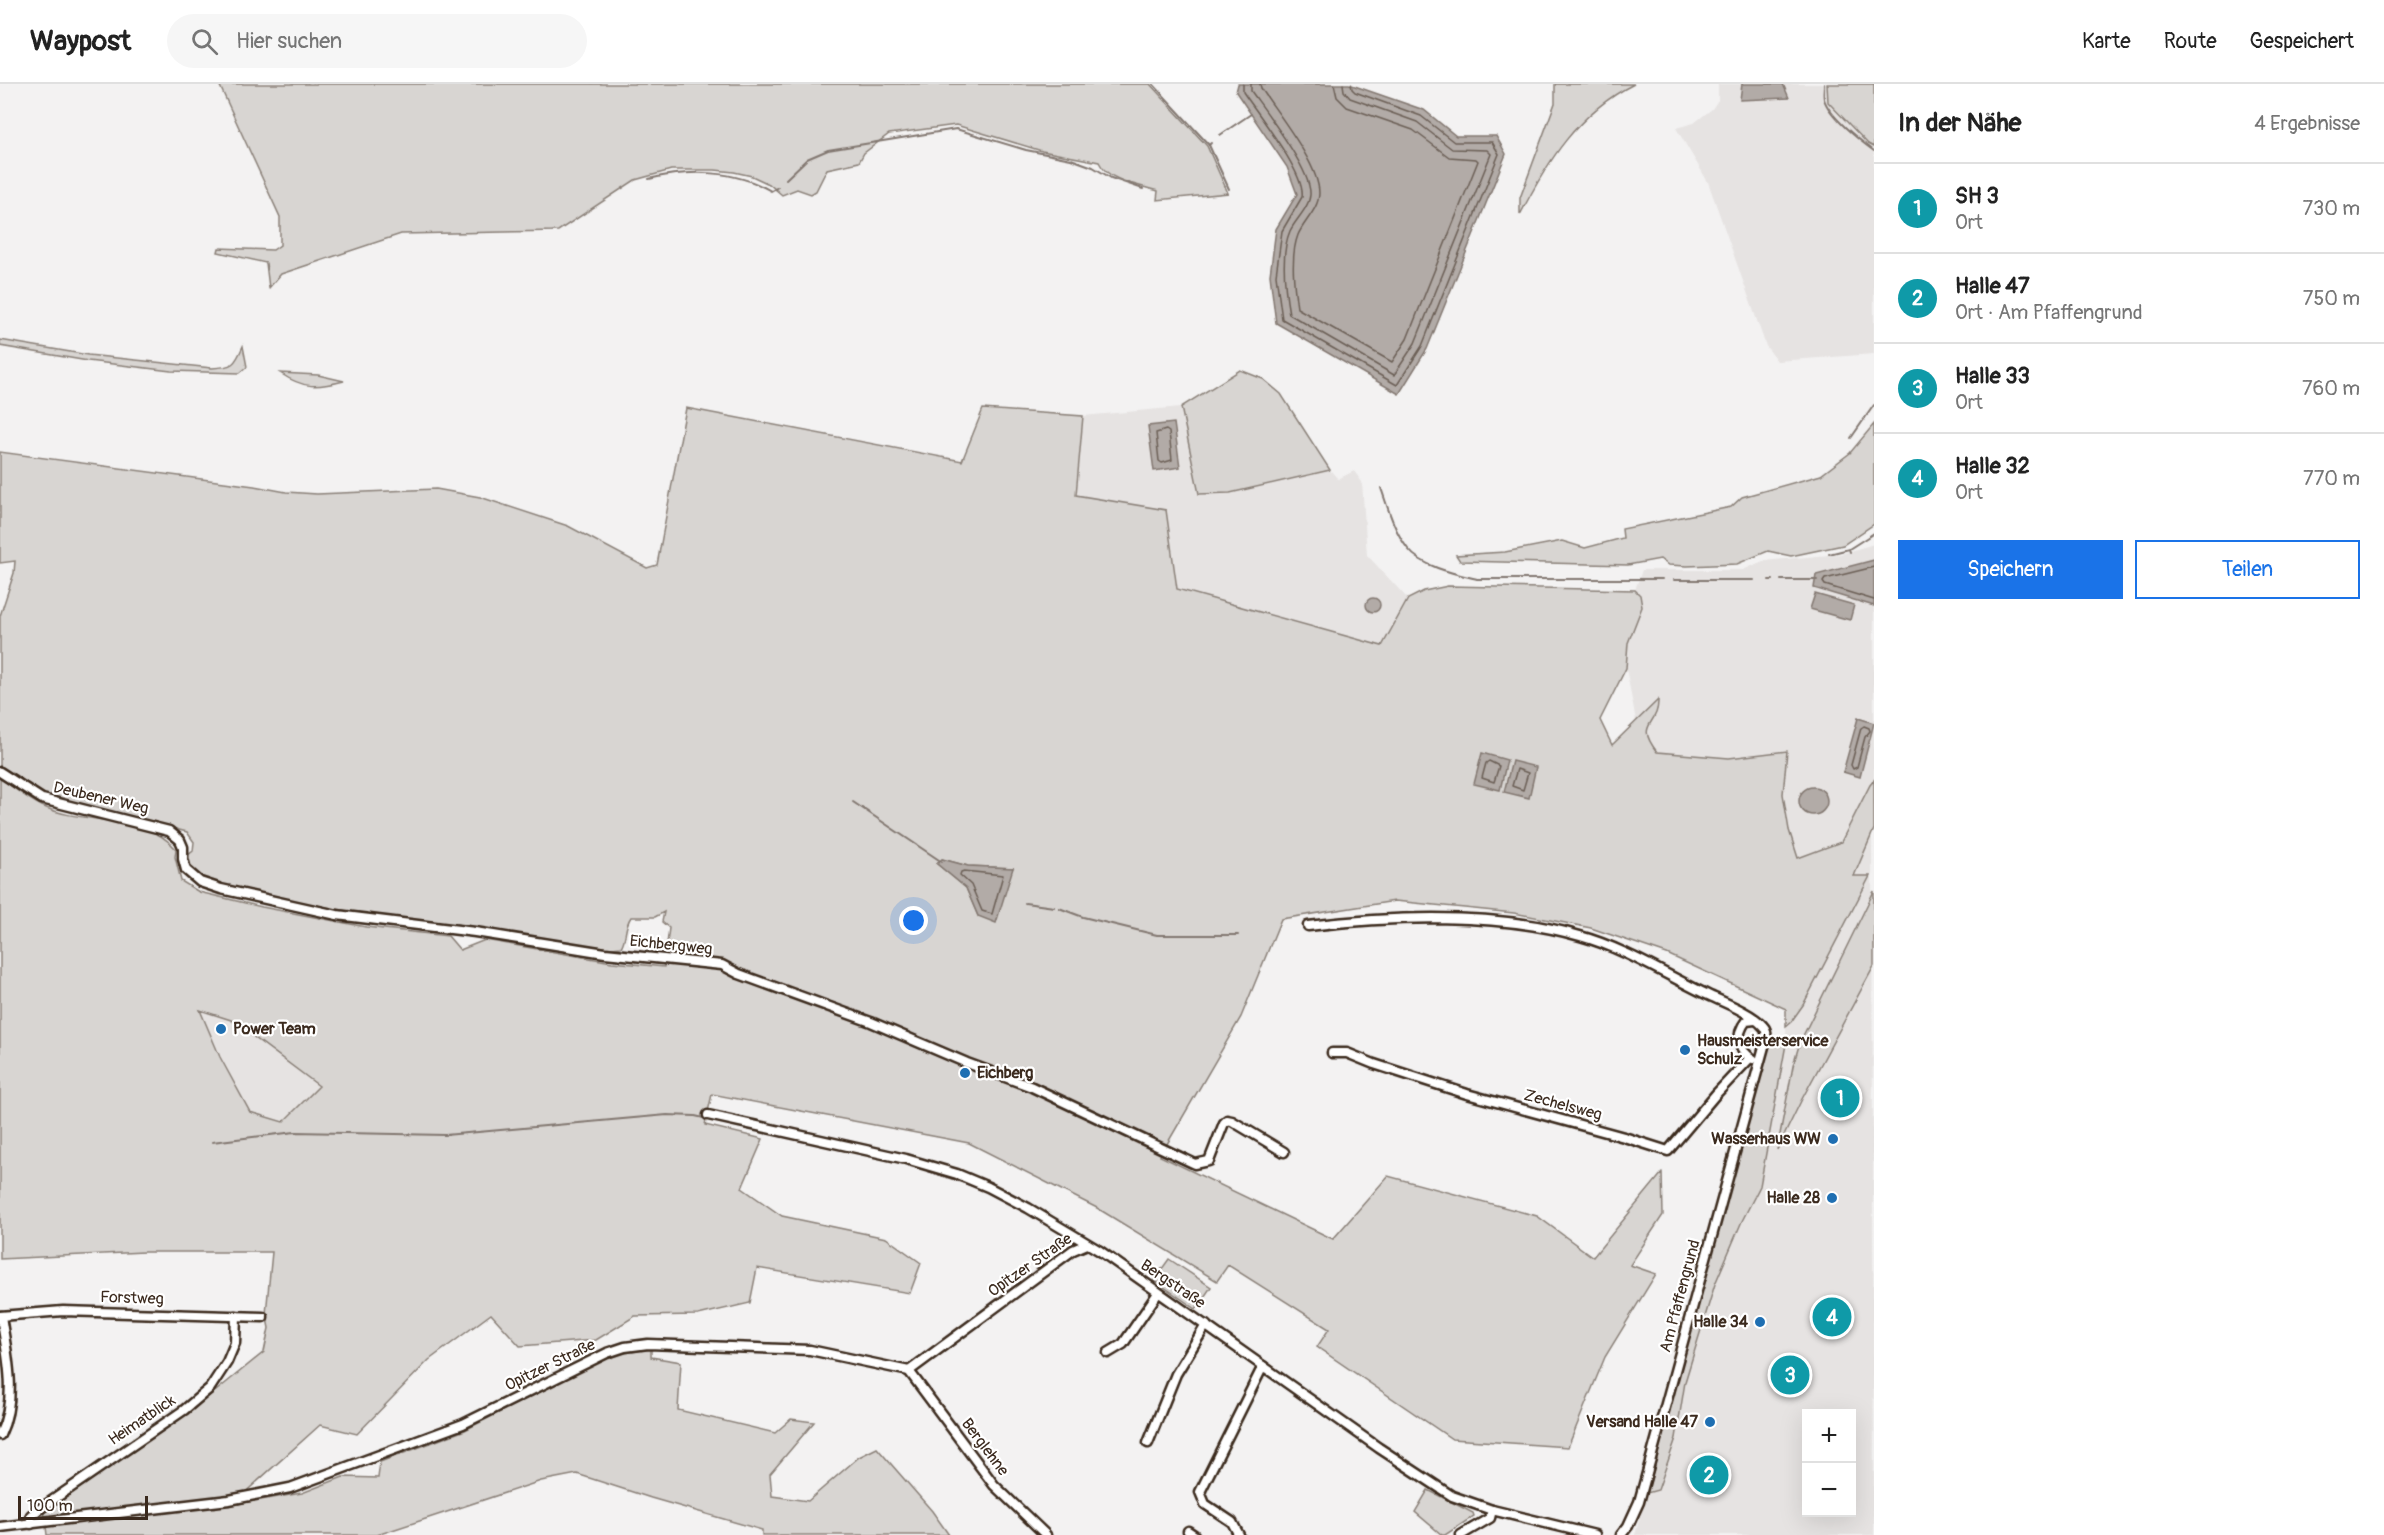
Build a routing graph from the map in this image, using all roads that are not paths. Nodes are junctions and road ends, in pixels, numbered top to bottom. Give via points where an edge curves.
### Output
1 (0, 772) edge
2 (183, 860) joint
3 (1308, 926) dead end
4 (1755, 1020) junction
5 (1332, 1053) dead end
6 (1755, 1060) junction
7 (708, 1115) dead end
8 (1284, 1152) dead end
9 (1087, 1244) junction
10 (1158, 1293) junction
11 (1, 1316) edge
12 (236, 1316) junction
13 (263, 1317) dead end
14 (1206, 1325) junction
15 (1108, 1353) dead end
16 (1263, 1366) junction
17 (909, 1371) junction
18 (0, 1435) edge
19 (1148, 1443) dead end
20 (1492, 1509) junction
21 (31, 1524) junction
22 (0, 1527) edge
23 (1046, 1535) edge
24 (1239, 1535) edge
25 (1461, 1535) edge
26 (1595, 1535) edge
27 (1621, 1535) edge

1 - 2 street, Deubener Weg via 42,799 169,831 180,840
2 - 8 street, Eichbergweg via 186,870 200,882 337,915 605,953 722,965 1032,1087 1195,1164 1209,1161 1224,1123 1232,1121
3 - 4 street via 1383,918 1453,919 1562,931 1632,957
4 - 6 street, Am Pfaffengrund via 1767,1034
4 - 6 street via 1741,1028 1739,1043
5 - 6 street, Zechelsweg via 1347,1053 1467,1094 1668,1151 1716,1094
6 - 27 street, Am Pfaffengrund via 1639,1502
7 - 9 street, Bergstraße via 861,1148 957,1174 1028,1208
9 - 10 street, Bergstraße
9 - 17 street, Opitzer Straße via 1073,1250
10 - 14 street, Bergstraße
10 - 15 street via 1123,1344
11 - 12 street, Forstweg via 63,1311
11 - 18 street via 11,1384
12 - 13 street, Forstweg
12 - 21 street, Heimatblick via 235,1342 210,1388 31,1515
14 - 16 street, Bergstraße
14 - 19 street via 1176,1374
16 - 20 street, Bergstraße via 1438,1488
16 - 24 street via 1200,1492 1205,1504 1232,1522
17 - 21 street, Opitzer Straße via 810,1350 648,1344 625,1347 463,1424 290,1488 229,1500
17 - 23 street, Berglehne via 994,1485
20 - 25 street via 1490,1518
20 - 26 street, Bergstraße
21 - 22 street, Opitzer Straße

